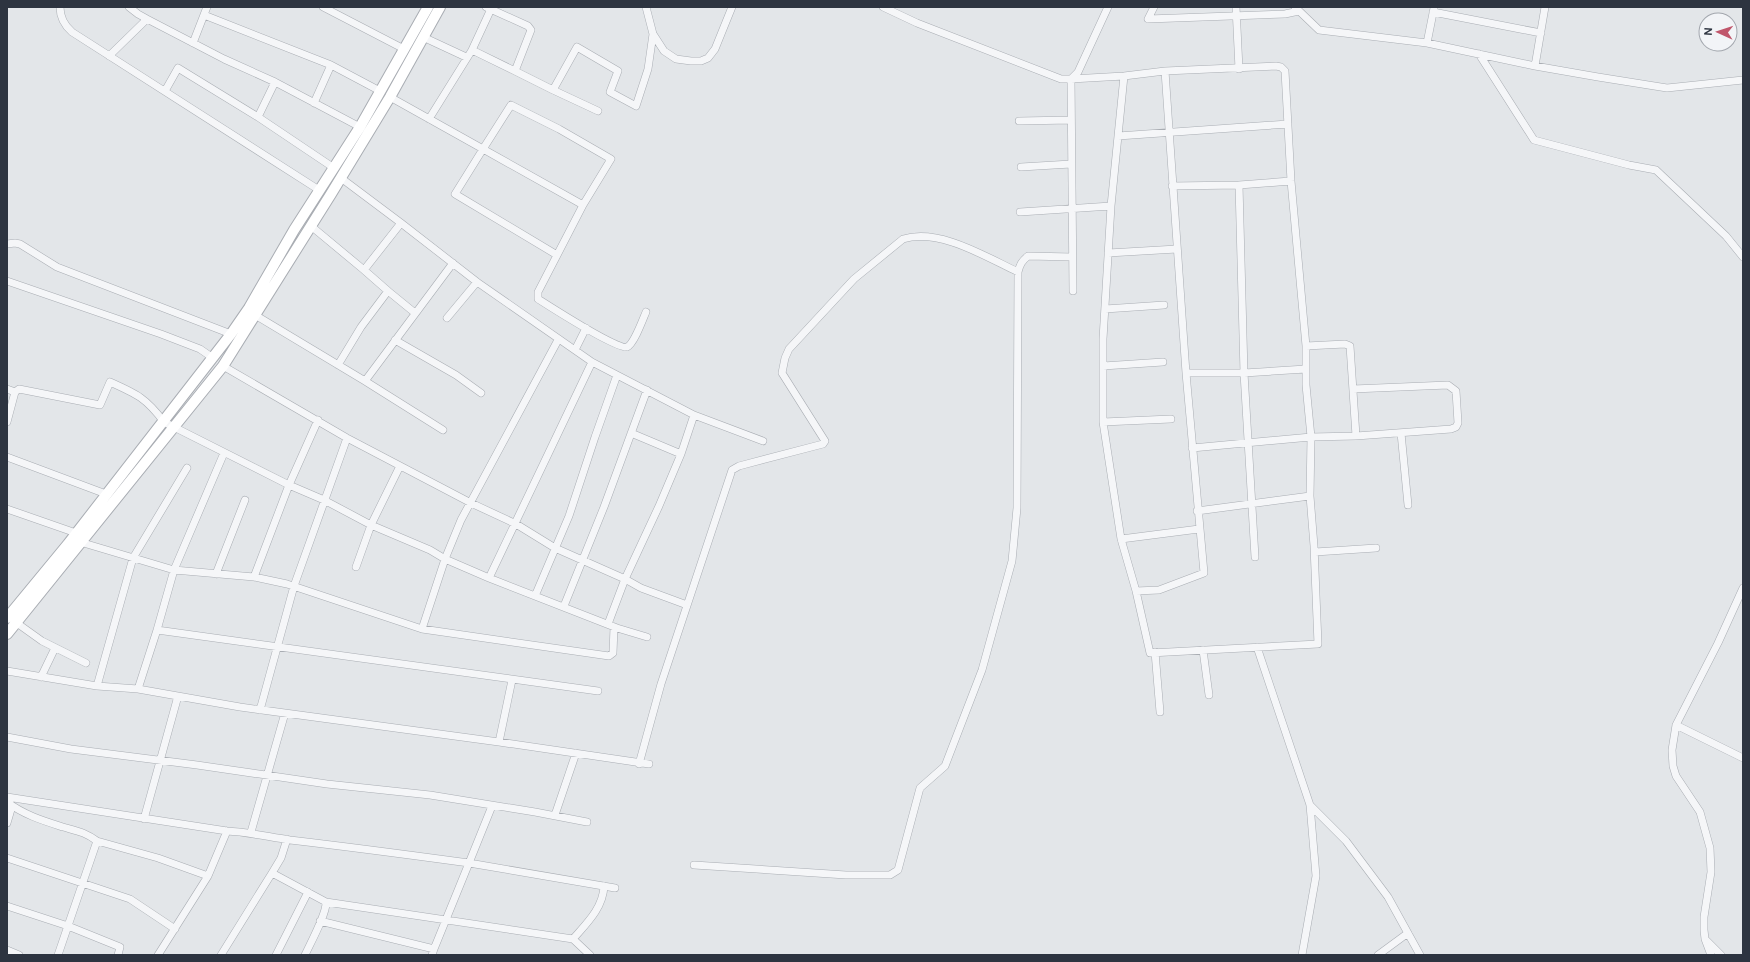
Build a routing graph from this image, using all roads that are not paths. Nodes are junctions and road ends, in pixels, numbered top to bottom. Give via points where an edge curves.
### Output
1 (60, 7) edge
2 (129, 7) edge
3 (207, 7) edge
4 (323, 7) edge
5 (428, 7) edge
6 (440, 7) edge
7 (646, 7) edge
8 (732, 7) edge
9 (882, 7) edge
10 (1108, 7) edge
11 (1154, 7) edge
12 (1236, 7) edge
13 (1545, 7) edge
14 (488, 8) edge
15 (1297, 9) edge
16 (1433, 9) edge
17 (204, 15) junction
18 (1237, 16) junction
19 (147, 19) junction
20 (1541, 33) junction
21 (653, 34) junction
22 (423, 37) junction
23 (193, 43) junction
24 (1427, 43) junction
25 (404, 49) junction
26 (472, 50) junction
27 (1479, 54) junction
28 (110, 56) junction
29 (466, 57) junction
30 (331, 65) junction
31 (1535, 66) junction
32 (1239, 68) junction
33 (515, 71) junction
34 (1164, 71) junction
35 (1124, 76) junction
36 (1071, 79) junction
37 (1743, 80) edge
38 (275, 82) junction
39 (553, 90) junction
40 (165, 91) junction
41 (380, 91) junction
42 (390, 97) junction
43 (314, 103) junction
44 (598, 111) dead end
45 (258, 117) junction
46 (429, 119) junction
47 (1071, 120) junction
48 (1019, 121) dead end
49 (1288, 124) junction
50 (360, 127) junction
51 (1170, 132) junction
52 (1118, 136) junction
53 (483, 149) junction
54 (1071, 164) junction
55 (1021, 167) dead end
56 (334, 168) junction
57 (341, 178) junction
58 (1291, 181) junction
59 (1239, 185) junction
60 (1172, 186) junction
61 (319, 190) junction
62 (583, 205) junction
63 (1111, 206) junction
64 (1072, 209) junction
65 (1020, 212) dead end
66 (401, 223) junction
67 (311, 226) junction
68 (7, 244) edge
69 (1176, 249) junction
70 (1108, 253) junction
71 (557, 256) junction
72 (1072, 257) junction
73 (1743, 257) edge
74 (453, 263) junction
75 (364, 270) junction
76 (1018, 272) junction
77 (7, 281) edge
78 (477, 282) junction
79 (388, 291) junction
80 (1073, 291) dead end
81 (1164, 305) dead end
82 (1105, 309) junction
83 (646, 312) dead end
84 (415, 313) junction
85 (255, 315) junction
86 (447, 318) dead end
87 (586, 328) junction
88 (231, 334) junction
89 (395, 340) junction
90 (558, 340) junction
91 (1306, 346) junction
92 (575, 350) junction
93 (213, 358) junction
94 (592, 362) junction
95 (1163, 362) dead end
96 (338, 365) junction
97 (223, 366) junction
98 (1103, 366) junction
99 (1306, 368) junction
100 (1244, 373) junction
101 (1186, 374) junction
102 (617, 375) junction
103 (365, 380) junction
104 (7, 389) edge
105 (1353, 389) junction
106 (647, 390) junction
107 (15, 392) junction
108 (481, 392) dead end
109 (694, 415) junction
110 (1171, 419) dead end
111 (318, 420) junction
112 (7, 422) edge
113 (164, 422) junction
114 (1103, 422) junction
115 (173, 426) junction
116 (443, 430) dead end
117 (632, 433) junction
118 (1400, 433) junction
119 (1356, 436) junction
120 (1311, 437) junction
121 (347, 438) junction
122 (763, 441) dead end
123 (1249, 442) junction
124 (1192, 448) junction
125 (224, 453) junction
126 (680, 454) junction
127 (7, 457) edge
128 (400, 466) junction
129 (187, 468) dead end
130 (289, 485) junction
131 (106, 494) junction
132 (1310, 496) junction
133 (245, 500) dead end
134 (324, 500) junction
135 (471, 504) junction
136 (1252, 504) junction
137 (1408, 505) dead end
138 (7, 509) edge
139 (1198, 511) junction
140 (516, 524) junction
141 (371, 525) junction
142 (1199, 529) junction
143 (78, 538) junction
144 (1121, 538) junction
145 (555, 548) junction
146 (1376, 548) dead end
147 (1315, 552) junction
148 (1255, 557) dead end
149 (133, 558) junction
150 (445, 559) junction
151 (582, 560) junction
152 (356, 567) dead end
153 (174, 570) junction
154 (216, 574) junction
155 (254, 577) junction
156 (489, 578) junction
157 (625, 579) junction
158 (294, 586) junction
159 (1743, 588) edge
160 (1136, 591) junction
161 (535, 596) junction
162 (687, 605) junction
163 (564, 606) junction
164 (9, 619) edge
165 (611, 625) junction
166 (157, 630) junction
167 (422, 630) junction
168 (7, 634) edge
169 (647, 638) dead end
170 (278, 646) junction
171 (1257, 647) junction
172 (55, 648) junction
173 (1203, 650) junction
174 (1155, 652) junction
175 (86, 663) dead end
176 (7, 670) edge
177 (41, 677) junction
178 (512, 680) junction
179 (97, 686) junction
180 (138, 689) junction
181 (598, 691) dead end
182 (1209, 695) dead end
183 (178, 696) junction
184 (260, 710) junction
185 (1160, 712) dead end
186 (285, 713) junction
187 (1676, 726) junction
188 (7, 737) edge
189 (500, 742) junction
190 (576, 753) junction
191 (1743, 758) edge
192 (160, 760) junction
193 (639, 764) junction
194 (649, 764) dead end
195 (266, 775) junction
196 (7, 797) edge
197 (9, 804) edge
198 (1310, 805) junction
199 (492, 806) junction
200 (555, 815) junction
201 (144, 819) junction
202 (587, 822) dead end
203 (7, 823) edge
204 (227, 831) junction
205 (251, 832) junction
206 (288, 839) junction
207 (97, 841) junction
208 (7, 858) edge
209 (469, 864) junction
210 (694, 865) dead end
211 (272, 873) junction
212 (208, 876) junction
213 (82, 882) junction
214 (604, 886) junction
215 (615, 888) dead end
216 (308, 892) junction
217 (326, 902) junction
218 (7, 906) edge
219 (446, 920) junction
220 (320, 921) junction
221 (68, 926) junction
222 (175, 929) junction
223 (1408, 933) junction
224 (573, 939) junction
225 (1705, 939) junction
226 (7, 950) edge
227 (433, 952) edge
228 (19, 955) edge
229 (58, 955) edge
230 (118, 955) edge
231 (158, 955) edge
232 (221, 955) edge
233 (276, 955) edge
234 (305, 955) edge
235 (590, 955) edge
236 (1302, 955) edge
237 (1378, 955) edge
238 (1420, 955) edge
239 (1711, 955) edge
240 (1721, 955) edge

1 - 28 street via 61,19 65,26
2 - 19 street
3 - 17 street
4 - 25 street
5 - 25 main road
6 - 22 main road
7 - 21 street
8 - 21 street via 715,49 708,58 701,61 676,59 664,52
9 - 36 street via 1061,79
10 - 36 street via 1078,72
11 - 18 street via 1148,19
12 - 18 street
13 - 20 street
14 - 26 street
14 - 33 street via 528,26 530,30
15 - 18 street via 1285,14
15 - 24 street via 1319,30
16 - 20 street
16 - 24 street
17 - 23 street
17 - 30 street
18 - 32 street
19 - 23 street
19 - 28 street
20 - 31 street
21 - 39 street via 648,69 636,106 610,92 618,71 577,46
22 - 29 street
22 - 42 main road
23 - 38 street
24 - 27 street
25 - 41 main road
26 - 29 street
26 - 33 street
27 - 31 street
27 - 73 street via 1534,140 1656,170 1726,236
28 - 40 street
29 - 46 street
30 - 41 street
30 - 43 street
31 - 37 street via 1667,88
32 - 34 street
32 - 49 street via 1276,66 1285,71
33 - 39 street
34 - 35 street
34 - 51 street
35 - 36 street
35 - 52 street
36 - 47 street
38 - 43 street
38 - 45 street
39 - 44 street
40 - 45 street via 178,68
40 - 61 street
41 - 50 main road
42 - 46 street
42 - 57 main road
43 - 50 street
45 - 56 street
46 - 53 street
47 - 48 street
47 - 54 street
49 - 51 street
49 - 58 street
50 - 56 main road
51 - 52 street
51 - 60 street
52 - 63 street
53 - 62 street
53 - 62 street via 511,105 559,129 611,159
53 - 71 street via 455,194
54 - 55 street
54 - 64 street
56 - 61 main road
57 - 66 street
57 - 67 main road
58 - 59 street
58 - 91 street
59 - 60 street
59 - 100 street
60 - 69 street
61 - 88 main road
62 - 71 street
63 - 64 street
63 - 70 street
64 - 65 street
64 - 72 street
66 - 74 street
66 - 75 street
67 - 75 street
67 - 85 main road
68 - 88 street via 20,244 57,268
69 - 70 street
69 - 101 street
70 - 82 street
71 - 87 street via 538,292 538,299
72 - 76 street via 1028,256 1023,260
72 - 80 street
74 - 78 street
74 - 84 street
75 - 79 street
76 - 162 street via 953,242 911,237 903,239 854,279 789,349 783,365 782,373 825,441 823,444 732,470
76 - 210 street via 1018,508 1012,561 982,670 945,766 920,788 898,870 890,875 846,875
77 - 93 street via 161,334 200,349
78 - 86 street
78 - 90 street
79 - 84 street
79 - 96 street via 361,327
81 - 82 street
82 - 98 street
83 - 87 street via 633,343 628,347 615,344
84 - 89 street
85 - 96 street
85 - 97 main road
87 - 92 street
88 - 93 main road
89 - 103 street
89 - 108 street
90 - 92 street
90 - 135 street
91 - 99 street
91 - 105 street via 1350,346
92 - 94 street
93 - 113 main road
94 - 102 street
94 - 140 street
95 - 98 street
96 - 103 street
97 - 111 street
97 - 115 main road
98 - 114 street
99 - 100 street
99 - 120 street
100 - 101 street
100 - 123 street
101 - 124 street
102 - 106 street
102 - 145 street via 569,516
103 - 116 street
104 - 107 street
105 - 118 street via 1448,385 1456,391 1456,427
105 - 119 street
106 - 109 street
106 - 117 street
107 - 112 street
107 - 113 street via 24,389 100,405 110,382 135,393 152,406
109 - 122 street
109 - 126 street
110 - 114 street
111 - 121 street
111 - 130 street
113 - 115 street
113 - 131 main road
114 - 144 street
115 - 125 street
115 - 143 main road
117 - 126 street
117 - 151 street
118 - 119 street
118 - 137 street
119 - 120 street
120 - 123 street
120 - 132 street
121 - 128 street
121 - 134 street
123 - 124 street
123 - 136 street
124 - 139 street
125 - 130 street
125 - 153 street
126 - 157 street
127 - 131 street
128 - 135 street
128 - 141 street
129 - 149 street
130 - 134 street
130 - 155 street
131 - 143 main road
132 - 136 street
132 - 147 street
133 - 154 street
134 - 141 street
134 - 158 street
135 - 140 street
135 - 150 street via 461,520
136 - 139 street
136 - 148 street
138 - 143 street
139 - 142 street
140 - 145 street
140 - 156 street
141 - 150 street
141 - 152 street
142 - 144 street
142 - 160 street via 1204,573 1158,590
143 - 149 street
143 - 164 main road
144 - 160 street
145 - 151 street
145 - 161 street
146 - 147 street
147 - 171 street via 1318,644
149 - 153 street
149 - 179 street
150 - 156 street
150 - 167 street
151 - 157 street
151 - 163 street
153 - 154 street
153 - 166 street
154 - 155 street
155 - 158 street
156 - 161 street
157 - 162 street via 653,593
157 - 165 street
158 - 167 street
158 - 170 street
159 - 187 street
160 - 174 street via 1150,653
161 - 163 street
162 - 193 street via 661,684
163 - 165 street
164 - 168 main road
164 - 172 street
165 - 167 street via 613,653 609,656
165 - 169 street
166 - 170 street
166 - 180 street
170 - 178 street
170 - 184 street
171 - 173 street
171 - 198 street
172 - 175 street
172 - 177 street
173 - 174 street
173 - 182 street
174 - 185 street
176 - 177 street
177 - 179 street
178 - 181 street
178 - 189 street
179 - 180 street
180 - 183 street
183 - 184 street
183 - 192 street
184 - 186 street
186 - 189 street
186 - 195 street
187 - 191 street
187 - 225 street via 1672,750 1673,766 1680,784 1700,812 1710,848 1711,872 1704,917
188 - 192 street via 72,749
189 - 190 street
190 - 193 street
190 - 200 street
192 - 195 street
192 - 201 street
193 - 194 street
195 - 199 street via 430,795
195 - 205 street
196 - 201 street
197 - 203 street
197 - 207 street via 23,813 86,833
198 - 223 street via 1346,841 1388,897
198 - 236 street via 1316,876
199 - 200 street
199 - 209 street
200 - 202 street
201 - 204 street
204 - 205 street
204 - 212 street
205 - 206 street
206 - 209 street
206 - 211 street
207 - 212 street via 158,858
207 - 213 street
208 - 213 street
209 - 214 street
209 - 219 street
211 - 216 street
211 - 232 street
212 - 222 street
213 - 221 street
213 - 222 street via 130,899
214 - 215 street
214 - 224 street via 604,895 598,909
216 - 217 street
216 - 233 street
217 - 219 street
217 - 220 street
218 - 221 street
219 - 224 street
219 - 227 street
220 - 227 street
220 - 234 street
221 - 229 street
221 - 230 street via 120,947
222 - 231 street
223 - 237 street
223 - 238 street
224 - 235 street
225 - 239 street
225 - 240 street
226 - 228 street

